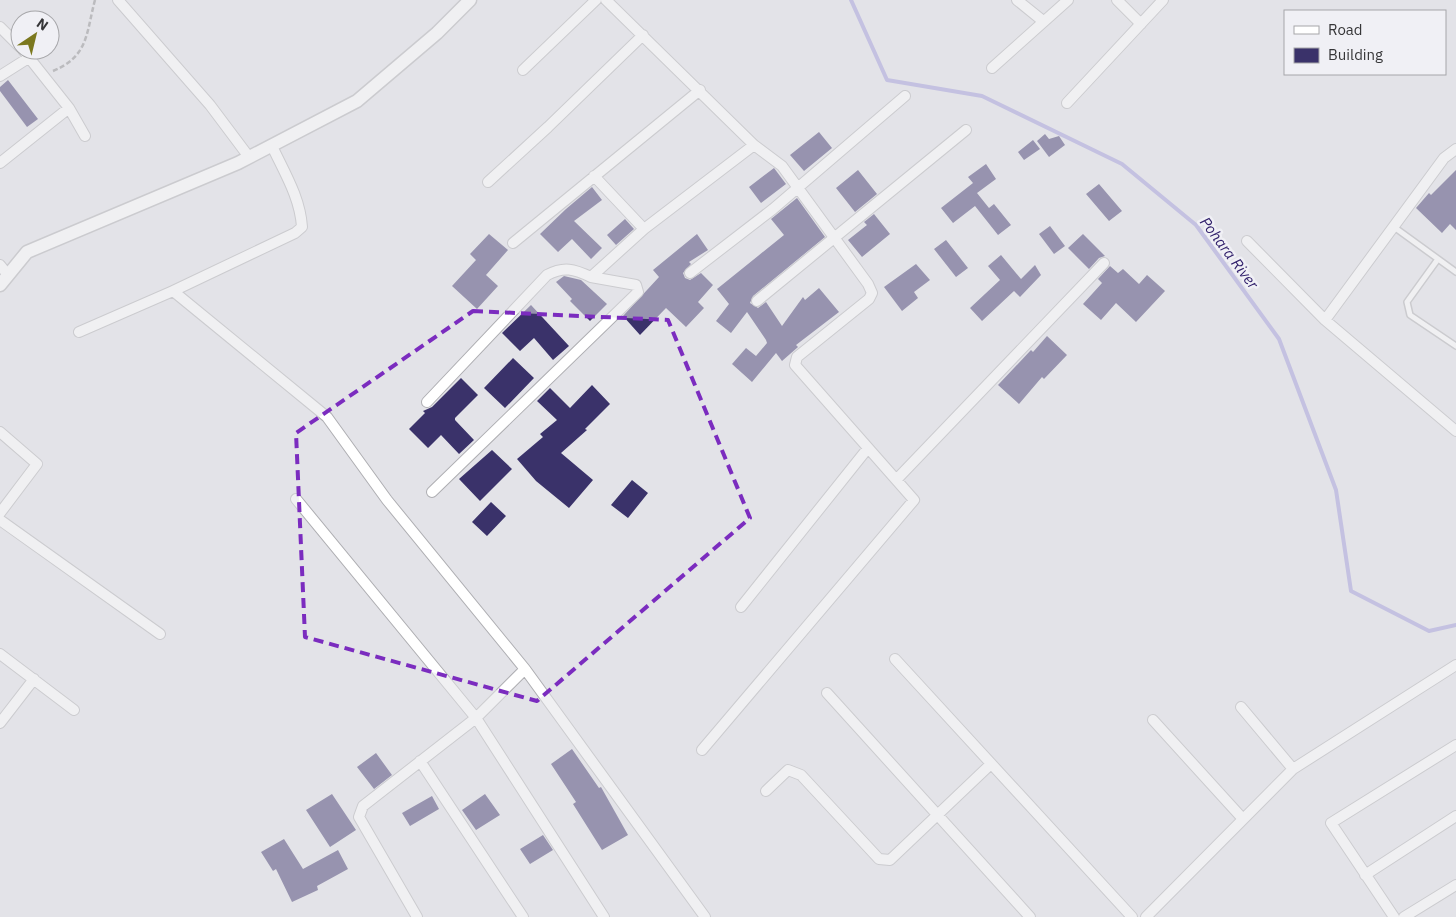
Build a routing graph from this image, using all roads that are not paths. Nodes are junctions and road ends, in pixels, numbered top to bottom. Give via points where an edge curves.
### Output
1 (118, 0) edge
2 (470, 0) edge
3 (596, 0) edge
4 (606, 0) edge
5 (1017, 0) edge
6 (1068, 0) edge
7 (1117, 0) edge
8 (1163, 0) edge
9 (1043, 21) junction
10 (1141, 24) junction
11 (0, 26) edge
12 (642, 35) junction
13 (10, 36) edge
14 (19, 60) edge
15 (33, 60) edge
16 (992, 68) dead end
17 (523, 70) dead end
18 (0, 76) edge
19 (700, 90) junction
20 (905, 96) dead end
21 (1067, 103) dead end
22 (70, 108) junction
23 (966, 130) dead end
24 (85, 136) dead end
25 (754, 145) junction
26 (272, 146) junction
27 (1456, 149) edge
28 (249, 157) junction
29 (0, 163) edge
30 (594, 176) junction
31 (488, 182) dead end
32 (797, 186) junction
33 (1394, 227) junction
34 (644, 229) junction
35 (834, 237) junction
36 (1247, 241) dead end
37 (513, 243) dead end
38 (1438, 258) junction
39 (1104, 263) dead end
40 (4, 270) edge
41 (1456, 272) edge
42 (690, 273) dead end
43 (591, 277) junction
44 (0, 285) edge
45 (173, 291) junction
46 (757, 301) dead end
47 (1325, 320) junction
48 (79, 332) dead end
49 (1456, 346) edge
50 (427, 402) dead end
51 (1456, 431) edge
52 (0, 432) edge
53 (868, 448) junction
54 (897, 479) junction
55 (432, 492) dead end
56 (296, 499) dead end
57 (0, 513) edge
58 (0, 520) edge
59 (740, 607) dead end
60 (160, 634) dead end
61 (0, 654) edge
62 (896, 659) dead end
63 (1456, 665) edge
64 (525, 669) junction
65 (34, 679) junction
66 (827, 693) dead end
67 (1241, 707) dead end
68 (74, 710) dead end
69 (476, 718) junction
70 (1153, 720) dead end
71 (0, 723) edge
72 (1456, 744) edge
73 (702, 750) dead end
74 (420, 762) junction
75 (991, 764) junction
76 (1293, 769) junction
77 (766, 791) dead end
78 (938, 814) junction
79 (1456, 816) edge
80 (1243, 819) junction
81 (1365, 875) junction
82 (1456, 884) edge
83 (417, 917) edge
84 (522, 917) edge
85 (604, 917) edge
86 (706, 917) edge
87 (1030, 917) edge
88 (1132, 917) edge
89 (1146, 917) edge
90 (1394, 917) edge
91 (1404, 917) edge

1 - 28 street via 210,105
2 - 26 street via 357,102
3 - 17 street
4 - 12 street
5 - 9 street
6 - 9 street
7 - 10 street
8 - 10 street
9 - 16 street
10 - 21 street
11 - 13 street
12 - 19 street
12 - 31 street
14 - 18 street
15 - 22 street
19 - 25 street
19 - 30 street
20 - 32 street
22 - 24 street
22 - 29 street
23 - 35 street
25 - 32 street via 782,166
25 - 34 street
26 - 28 street
26 - 45 street via 295,194 302,227
27 - 33 street via 1444,158
28 - 40 street via 27,252
30 - 34 street
30 - 37 street
32 - 35 street
32 - 42 street via 774,209
33 - 38 lane
33 - 47 street
34 - 43 street
35 - 46 street
35 - 53 street via 872,293 869,299 797,357 795,365
36 - 47 street
38 - 41 lane
38 - 49 lane via 1407,302 1410,315
39 - 54 street
40 - 44 street
43 - 50 street via 571,268 547,275
43 - 55 street via 636,285 638,292
45 - 48 street
45 - 64 street via 327,417 387,500
47 - 51 street
52 - 57 street via 37,464
53 - 54 street
53 - 59 street
54 - 73 street via 914,500
56 - 69 street
58 - 60 street
61 - 65 street
62 - 75 street
63 - 76 street
64 - 69 street
64 - 86 street
65 - 68 street
65 - 71 street
66 - 78 street
67 - 76 street
69 - 74 street
69 - 85 street
70 - 80 street
72 - 81 street via 1331,823
74 - 83 street via 363,806 359,817
74 - 84 street
75 - 78 street
75 - 88 street
76 - 80 street
77 - 78 street via 788,770 801,775 878,859 890,860
78 - 87 street
79 - 81 street
80 - 89 street
81 - 90 street
82 - 91 street

